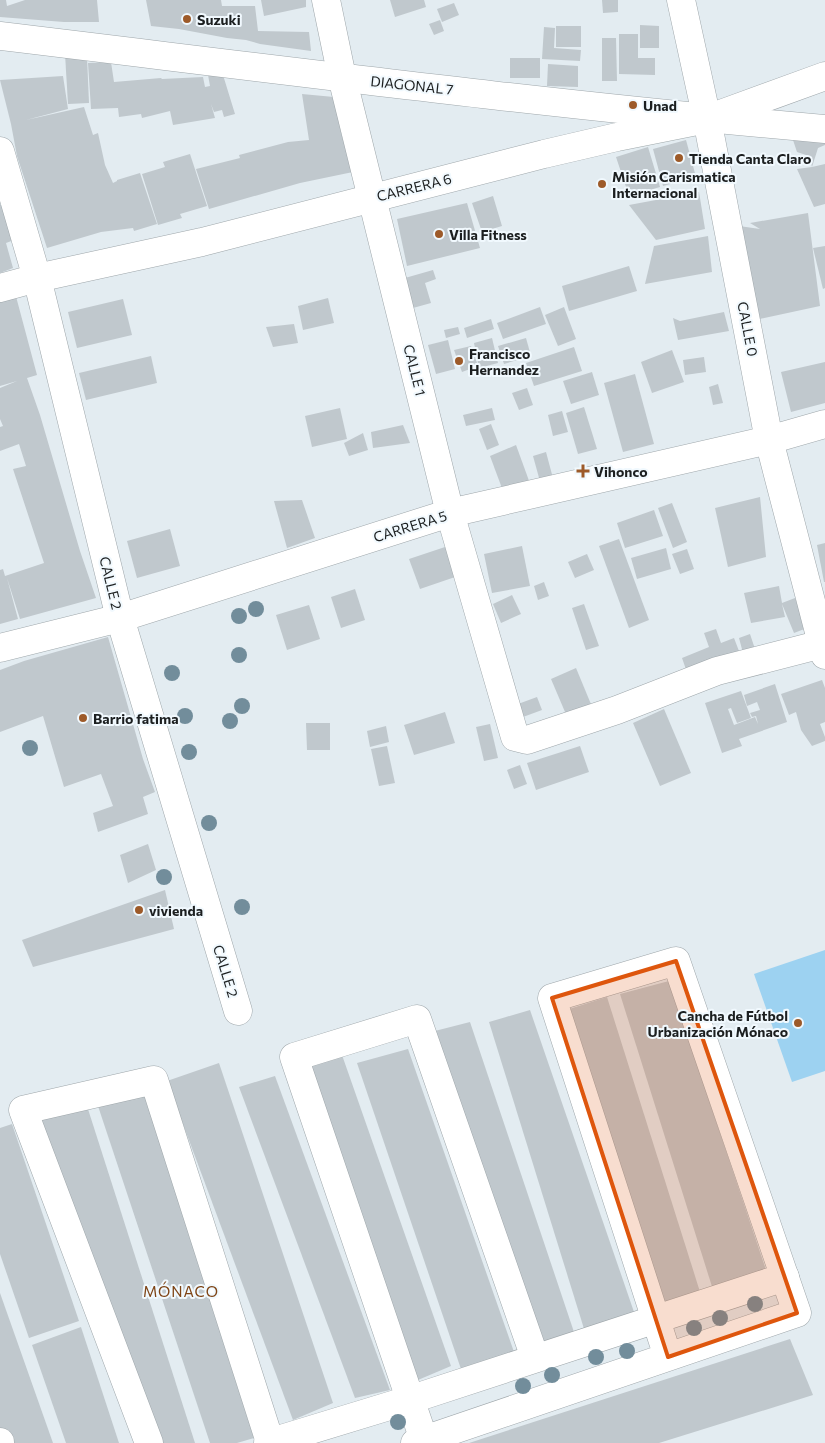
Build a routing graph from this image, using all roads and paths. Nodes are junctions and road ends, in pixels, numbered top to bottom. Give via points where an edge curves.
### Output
1 (326, 0) edge
2 (681, 0) edge
3 (0, 36) edge
4 (825, 76) edge
5 (342, 77) junction
6 (707, 119) junction
7 (825, 129) edge
8 (0, 151) edge
9 (372, 198) junction
10 (37, 278) junction
11 (0, 288) edge
12 (825, 424) edge
13 (769, 440) junction
14 (450, 513) junction
15 (120, 618) junction
16 (0, 648) edge
17 (824, 649) edge
18 (238, 1011) dead end
19 (785, 1277) junction
20 (655, 1319) junction
21 (668, 1357) junction
22 (535, 1358) junction
23 (409, 1400) junction
24 (419, 1441) edge
25 (149, 1443) edge
26 (269, 1443) edge

1 - 5 street, CALLE 1
2 - 6 street, CALLE 0
3 - 5 street, DIAGONAL 7
4 - 6 street, CARRERA 6
5 - 6 street, DIAGONAL 7
5 - 9 street, CALLE 1
6 - 7 street, DIAGONAL 7
6 - 9 street, CARRERA 6 via 572,147
6 - 13 street, CALLE 0
8 - 10 street, CALLE 2
9 - 10 street, CARRERA 6 via 202,242
9 - 14 street, CALLE 1
10 - 11 street, CARRERA 6
10 - 15 street, CALLE 2
12 - 13 street, CARRERA 5
13 - 14 street, CARRERA 5
13 - 17 street, CALLE 0
14 - 15 street, CARRERA 5
14 - 17 street, CALLE 1 via 515,737 527,740 718,672
15 - 16 street, CARRERA 5
15 - 18 street, CALLE 2
19 - 20 street
19 - 20 street via 676,961 552,998
19 - 21 street via 797,1313
20 - 21 street
20 - 22 street
21 - 24 street
22 - 23 street
22 - 23 street via 417,1019 294,1057
23 - 24 street
23 - 26 street
25 - 26 street via 23,1110 154,1080

